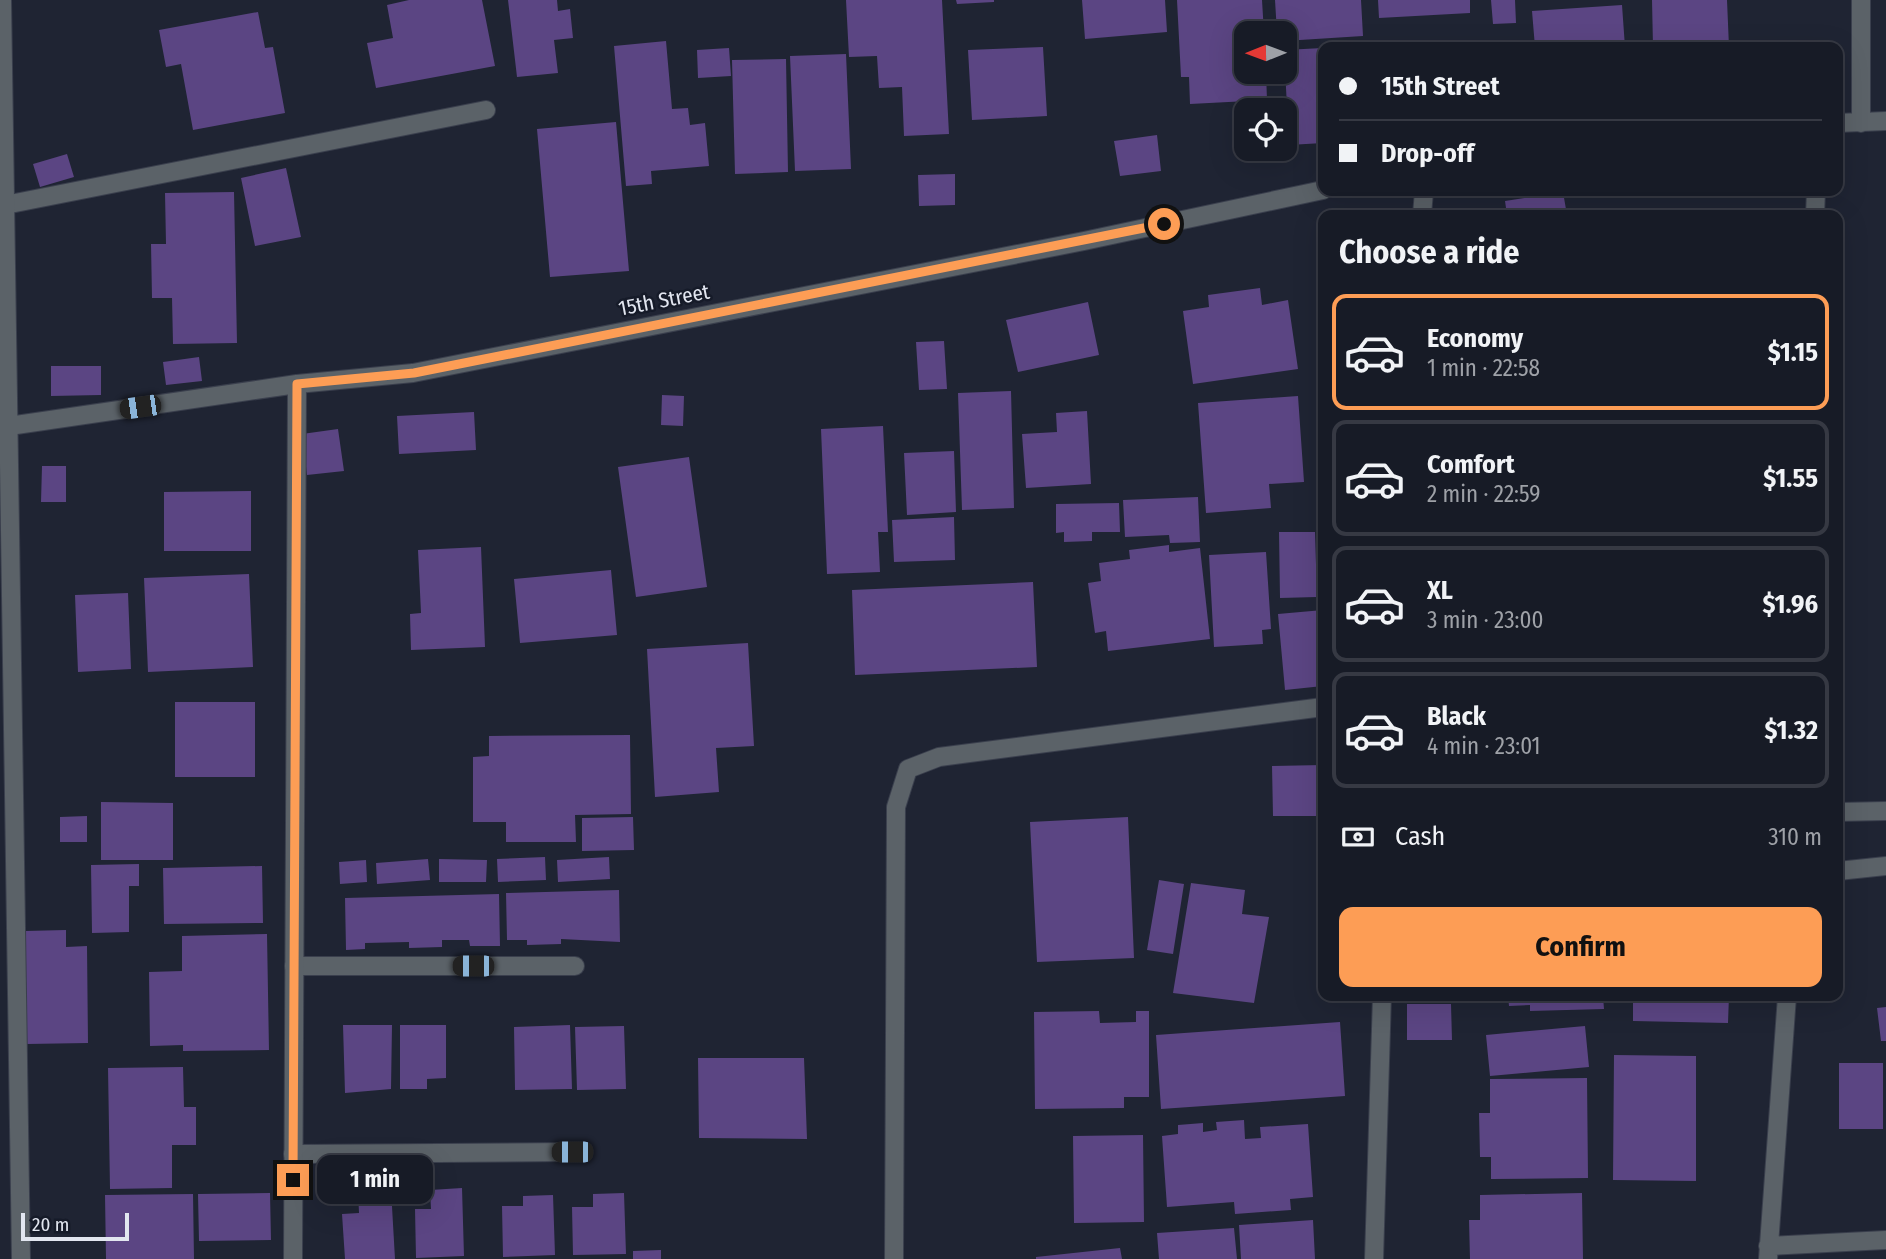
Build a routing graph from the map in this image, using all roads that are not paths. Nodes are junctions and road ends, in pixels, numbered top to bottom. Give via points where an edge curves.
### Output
1 (2, 0) edge
2 (1861, 0) edge
3 (486, 110) dead end
4 (1886, 121) edge
5 (1843, 123) edge
6 (1861, 123) junction
7 (1318, 191) edge
8 (5, 205) junction
9 (297, 384) junction
10 (9, 426) junction
11 (5, 456) edge
12 (1318, 708) edge
13 (1886, 811) edge
14 (1843, 812) edge
15 (1886, 866) edge
16 (1843, 870) edge
17 (294, 966) junction
18 (575, 966) dead end
19 (1382, 1001) edge
20 (1787, 1001) edge
21 (572, 1152) dead end
22 (293, 1154) junction
23 (1886, 1240) edge
24 (1768, 1252) edge
25 (21, 1259) edge
26 (293, 1259) edge
27 (894, 1259) edge
28 (1374, 1259) edge

1 - 8 street
2 - 6 street
3 - 8 street
4 - 6 street
5 - 6 street
7 - 9 street, 15th Street via 414,373
8 - 10 street
9 - 10 street, 15th Street
9 - 17 street
10 - 11 street
11 - 25 street
12 - 27 street via 939,757 908,769 896,807
13 - 14 street
15 - 16 street
17 - 18 street
17 - 22 street
19 - 28 street
20 - 24 street
21 - 22 street
22 - 26 street
23 - 24 street

